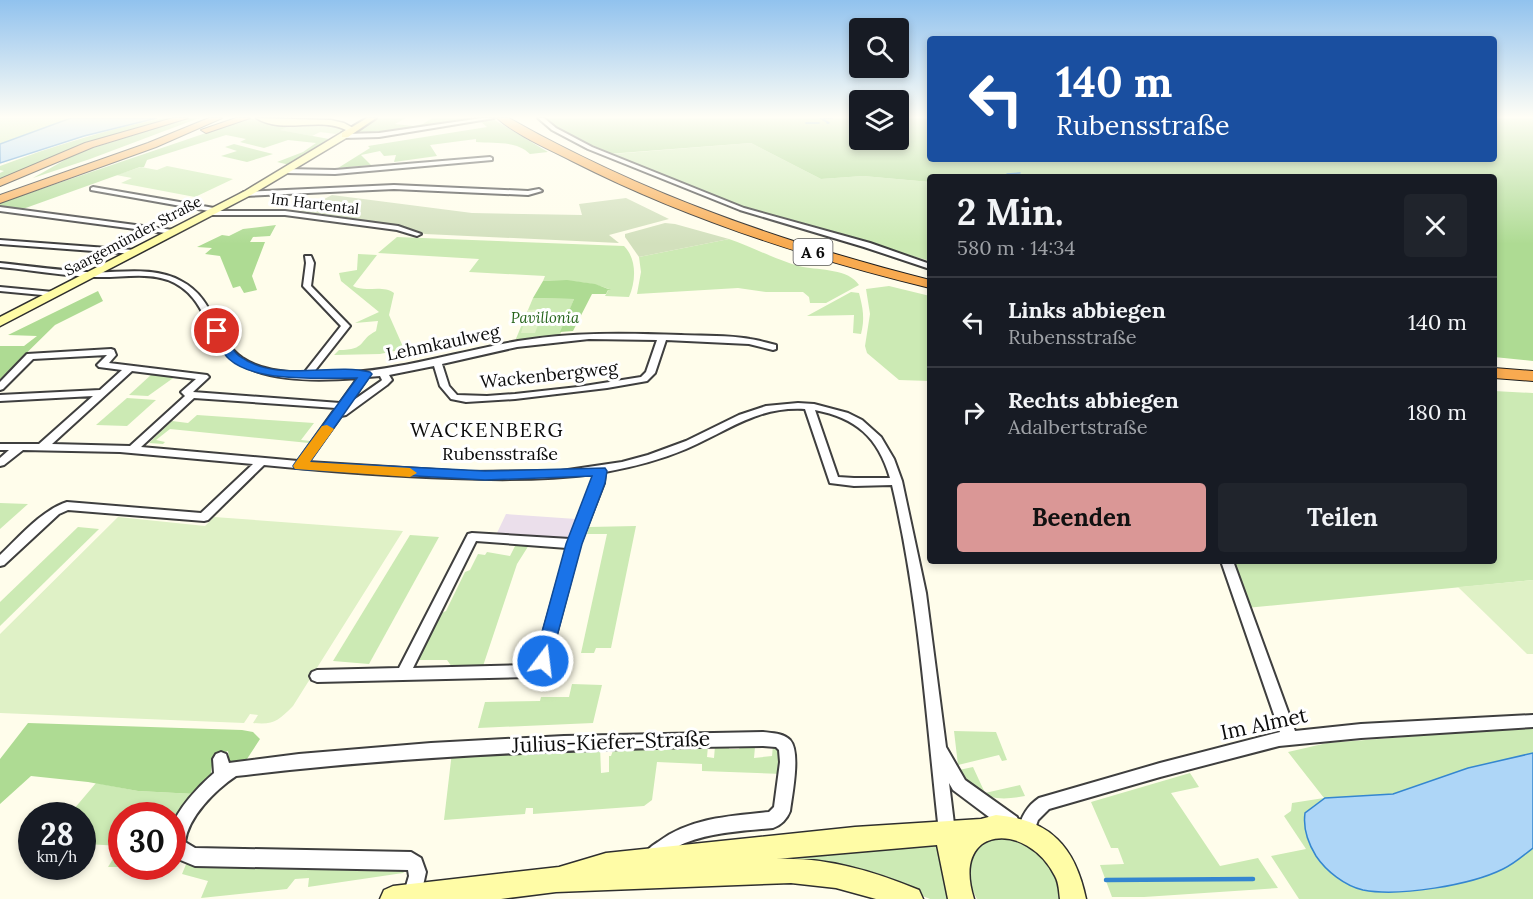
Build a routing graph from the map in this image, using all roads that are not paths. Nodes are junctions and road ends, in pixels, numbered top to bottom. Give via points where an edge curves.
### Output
1 (55, 160) edge
2 (99, 160) edge
3 (112, 160) edge
4 (113, 160) edge
5 (303, 160) edge
6 (479, 160) edge
7 (578, 160) edge
8 (620, 160) edge
9 (104, 163) junction
10 (286, 171) junction
11 (0, 183) edge
12 (93, 189) dead end
13 (539, 191) dead end
14 (0, 194) edge
15 (244, 194) junction
16 (0, 199) edge
17 (696, 208) junction
18 (0, 209) edge
19 (211, 212) junction
20 (173, 232) junction
21 (417, 234) dead end
22 (0, 242) edge
23 (135, 252) junction
24 (308, 258) dead end
25 (0, 265) edge
26 (927, 266) edge
27 (92, 274) junction
28 (927, 275) edge
29 (927, 283) edge
30 (0, 289) edge
31 (53, 294) junction
32 (0, 322) edge
33 (662, 338) junction
34 (773, 347) dead end
35 (437, 360) junction
36 (1497, 364) edge
37 (1533, 367) edge
38 (130, 369) junction
39 (384, 373) junction
40 (1497, 373) edge
41 (366, 374) junction
42 (307, 375) junction
43 (1533, 376) edge
44 (0, 387) edge
45 (102, 393) junction
46 (192, 395) junction
47 (0, 398) edge
48 (344, 406) junction
49 (809, 407) junction
50 (336, 416) junction
51 (0, 447) edge
52 (20, 447) junction
53 (42, 447) junction
54 (133, 449) junction
55 (261, 462) junction
56 (0, 464) edge
57 (300, 466) junction
58 (600, 471) junction
59 (896, 481) junction
60 (574, 544) junction
61 (0, 562) edge
62 (1228, 564) edge
63 (403, 674) junction
64 (317, 676) dead end
65 (1533, 721) edge
66 (1290, 738) junction
67 (938, 745) junction
68 (979, 830) junction
69 (1022, 830) junction
70 (947, 832) junction
71 (646, 861) junction
72 (955, 875) junction
73 (556, 880) junction
74 (898, 897) edge
75 (403, 898) edge
76 (961, 899) edge
77 (1073, 899) edge

1 - 11 highway
2 - 14 highway
3 - 9 highway
4 - 9 highway
5 - 10 street, Saargemünder Straße
6 - 10 street via 335,172
7 - 17 highway, A 6
8 - 26 street via 741,209
9 - 16 highway
10 - 15 street, Saargemünder Straße
12 - 19 street, Im Hartental
13 - 15 street via 393,187
15 - 19 street, Saargemünder Straße
17 - 28 highway, A 6
17 - 29 highway, A 6 via 821,254
18 - 20 street
19 - 20 street, Saargemünder Straße
19 - 21 street, Im Hartental via 292,213
20 - 23 street, Saargemünder Straße
22 - 23 street
23 - 27 street, Saargemünder Straße
24 - 42 street via 307,286 346,326
25 - 27 street, Lehmkaulweg
27 - 31 street, Saargemünder Straße
27 - 42 street, Lehmkaulweg via 142,274 176,280 198,299 227,350 239,361 267,372
30 - 31 street
31 - 32 street, Saargemünder Straße
33 - 34 street, Lehmkaulweg via 759,341
33 - 35 street, Lehmkaulweg via 552,339
33 - 35 street, Wackenbergweg via 650,373 644,379 499,398 467,400 452,396
35 - 39 street, Lehmkaulweg
36 - 37 highway
38 - 44 street via 102,365 111,352 36,354 25,358
38 - 45 street
38 - 46 street via 201,375 204,377 186,392
39 - 41 street, Lehmkaulweg
39 - 50 street via 384,383
40 - 43 highway
41 - 42 street, Lehmkaulweg
41 - 48 street
45 - 47 street
45 - 53 street
46 - 48 street
46 - 54 street
48 - 50 street
49 - 58 street, Rubensstraße via 754,412 670,452
49 - 59 street, Rubensstraße via 842,414 868,430 885,451
49 - 59 street via 834,480
50 - 57 street
51 - 52 street, Rubensstraße
52 - 53 street, Rubensstraße
52 - 56 street
53 - 54 street, Rubensstraße
54 - 55 street, Rubensstraße
55 - 57 street, Rubensstraße
55 - 61 street via 204,517 67,506 55,511
57 - 58 street, Rubensstraße via 485,475
58 - 60 street
59 - 67 street, Rubensstraße via 919,586
60 - 63 street via 472,537
60 - 63 street via 543,661 538,667 529,671
62 - 66 street
63 - 64 street
65 - 66 street, Im Almet
66 - 69 street, Im Almet via 1045,803 1035,810
67 - 69 street, Rubensstraße via 959,785
67 - 70 street, Rubensstraße
68 - 69 street, Julius-Kiefer-Straße via 1001,826
68 - 70 street, Julius-Kiefer-Straße
68 - 72 street via 961,848
69 - 77 street via 1048,845 1058,856 1071,882
70 - 71 street, Julius-Kiefer-Straße
70 - 72 street
71 - 73 street, Julius-Kiefer-Straße via 606,865
71 - 75 street, Julius-Kiefer-Straße via 678,837 719,825 780,816 788,762 786,746 763,739 588,741 344,755 233,769 221,767 180,833 178,846 195,857 411,861 418,868
72 - 76 street
73 - 74 street, Julius-Kiefer-Straße via 808,872 861,881
73 - 75 street, Julius-Kiefer-Straße

